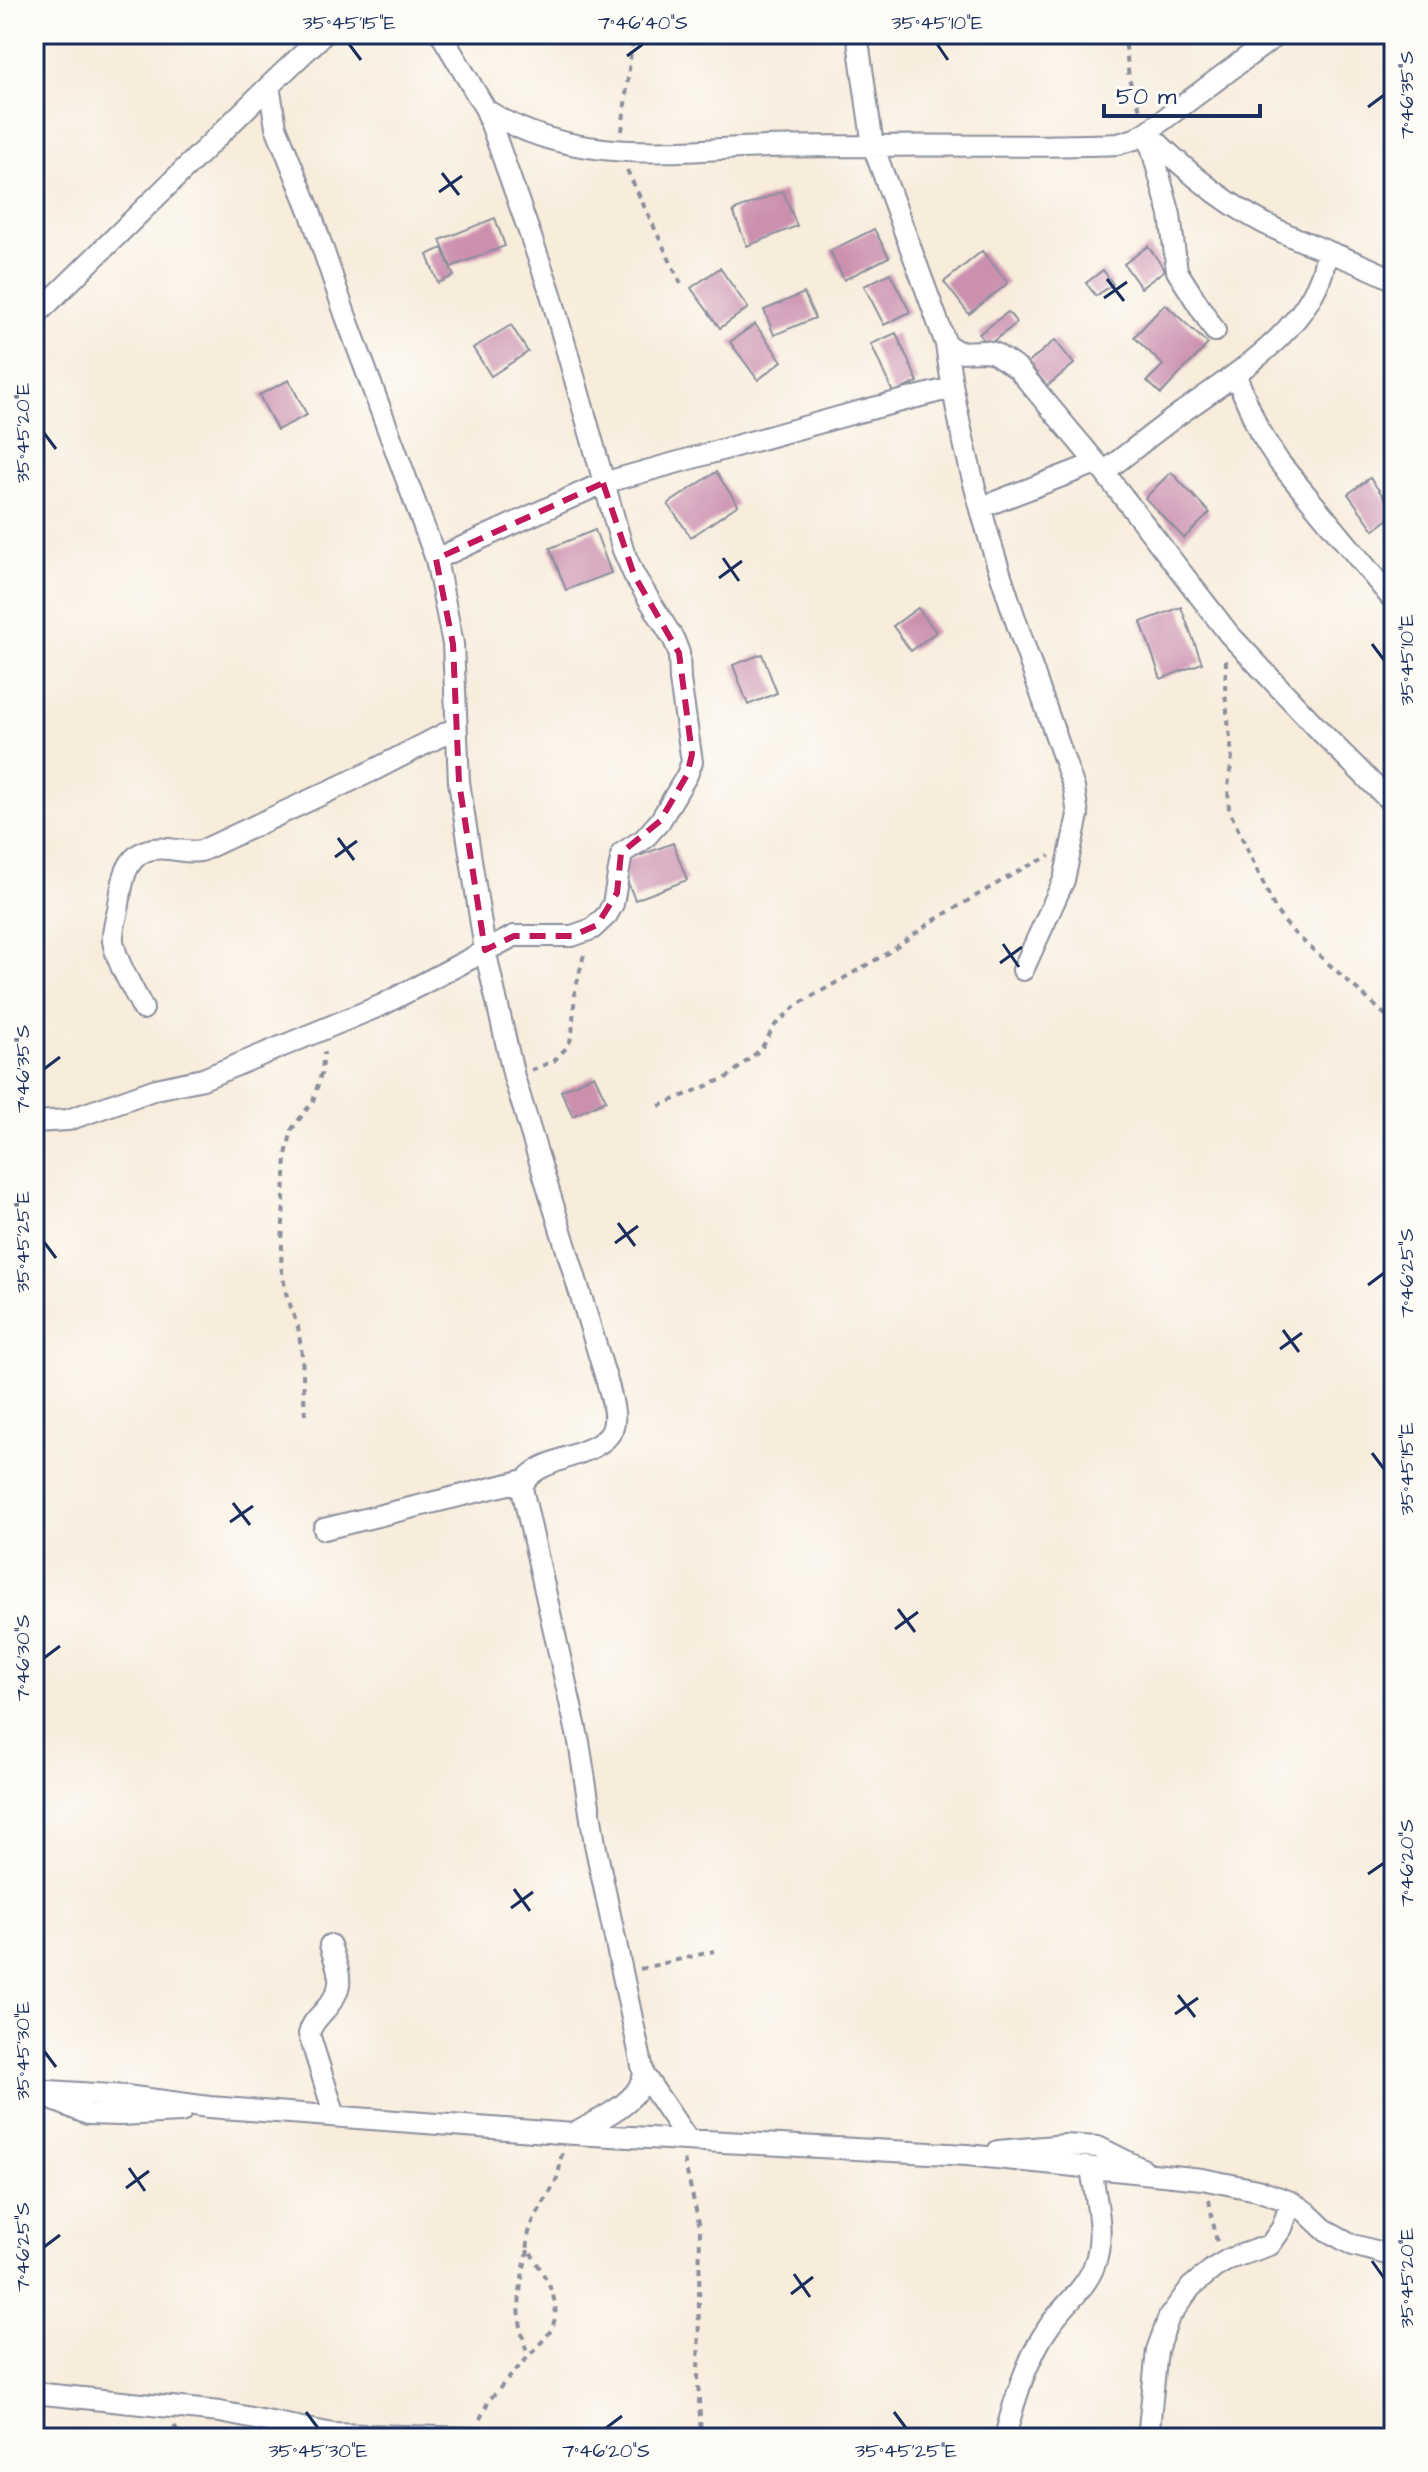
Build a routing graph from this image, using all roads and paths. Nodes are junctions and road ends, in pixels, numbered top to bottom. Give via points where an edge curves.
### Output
1 (183, 34) edge
2 (441, 34) edge
3 (633, 34) edge
4 (857, 34) edge
5 (1120, 34) edge
6 (1278, 34) edge
7 (323, 36) edge
8 (269, 86) junction
9 (486, 110) junction
10 (1147, 132) junction
11 (873, 146) junction
12 (620, 152) junction
13 (1327, 252) junction
14 (1394, 280) edge
15 (681, 284) dead end
16 (34, 317) edge
17 (1215, 331) dead end
18 (946, 344) junction
19 (1236, 376) junction
20 (952, 388) junction
21 (1100, 468) junction
22 (603, 483) junction
23 (982, 507) junction
24 (436, 559) junction
25 (1394, 601) edge
26 (1229, 634) junction
27 (456, 728) junction
28 (1394, 805) edge
29 (1071, 846) junction
30 (592, 929) junction
31 (485, 950) junction
32 (1023, 970) dead end
33 (143, 1009) dead end
34 (1391, 1020) dead end
35 (326, 1029) junction
36 (514, 1077) junction
37 (659, 1106) dead end
38 (34, 1122) edge
39 (305, 1415) dead end
40 (525, 1480) junction
41 (324, 1529) dead end
42 (330, 1945) dead end
43 (714, 1951) dead end
44 (622, 1973) junction
45 (644, 2075) junction
46 (34, 2091) edge
47 (335, 2116) junction
48 (574, 2134) junction
49 (682, 2139) junction
50 (967, 2155) junction
51 (1091, 2169) junction
52 (1153, 2175) junction
53 (1202, 2179) junction
54 (1291, 2202) junction
55 (528, 2248) junction
56 (1394, 2256) edge
57 (1218, 2266) junction
58 (528, 2356) junction
59 (34, 2393) edge
60 (474, 2438) edge
61 (701, 2438) edge
62 (1005, 2438) edge
63 (1148, 2438) edge

1 - 7 path via 257,42
2 - 9 street
3 - 12 path
4 - 11 street
5 - 10 path
6 - 10 street
7 - 8 street
8 - 16 street
8 - 24 street via 276,127
9 - 12 street via 536,135
9 - 22 street via 550,291
10 - 11 street via 1118,144
10 - 13 street via 1246,214
10 - 17 street via 1170,215 1177,271
11 - 12 street
11 - 18 street
12 - 15 path
13 - 14 street
13 - 19 street via 1321,276 1300,313
18 - 20 street
18 - 21 street via 958,352 994,353 1018,369
19 - 21 street
19 - 25 street via 1259,431 1279,462
20 - 22 street
20 - 23 street
21 - 23 street
21 - 26 street
22 - 24 street
22 - 30 street via 634,575 679,653 692,762 660,821 620,855 613,904
23 - 29 street via 1011,609 1074,788 1078,815
24 - 27 street via 453,644
26 - 28 street
26 - 34 path via 1224,670 1232,757 1229,810 1276,911
27 - 31 street via 459,782
27 - 33 street via 209,847 192,852 151,849 134,858 125,874 113,935
29 - 32 street via 1064,880
29 - 37 path via 1022,869 797,1005 775,1025 761,1049 728,1077
30 - 31 street via 572,936 514,936
30 - 36 path via 577,979 568,1046 554,1061
31 - 35 street via 394,1000
31 - 36 street
35 - 38 street via 203,1079 156,1089 68,1120
35 - 39 path via 313,1101 292,1129 286,1155 281,1266 298,1327
36 - 40 street via 614,1412 605,1439
40 - 41 street
40 - 44 street via 522,1488 579,1742
42 - 47 street via 339,1989 309,2034
43 - 44 path
44 - 45 street
45 - 48 street via 625,2103
45 - 49 street
46 - 47 street
47 - 48 street
48 - 49 street
48 - 55 path via 530,2229
49 - 50 street
49 - 61 path via 700,2227
50 - 51 street
50 - 52 street via 1087,2145 1110,2151
51 - 52 street
51 - 62 street via 1100,2227 1093,2268 1033,2354
52 - 53 street
53 - 54 street
53 - 57 path via 1211,2205
54 - 56 street via 1353,2245
54 - 57 street via 1270,2245
55 - 58 path via 518,2316
55 - 58 path via 556,2308 550,2332
57 - 63 street via 1179,2301 1161,2334
58 - 60 path via 486,2404
59 - 60 street via 220,2412 333,2434

